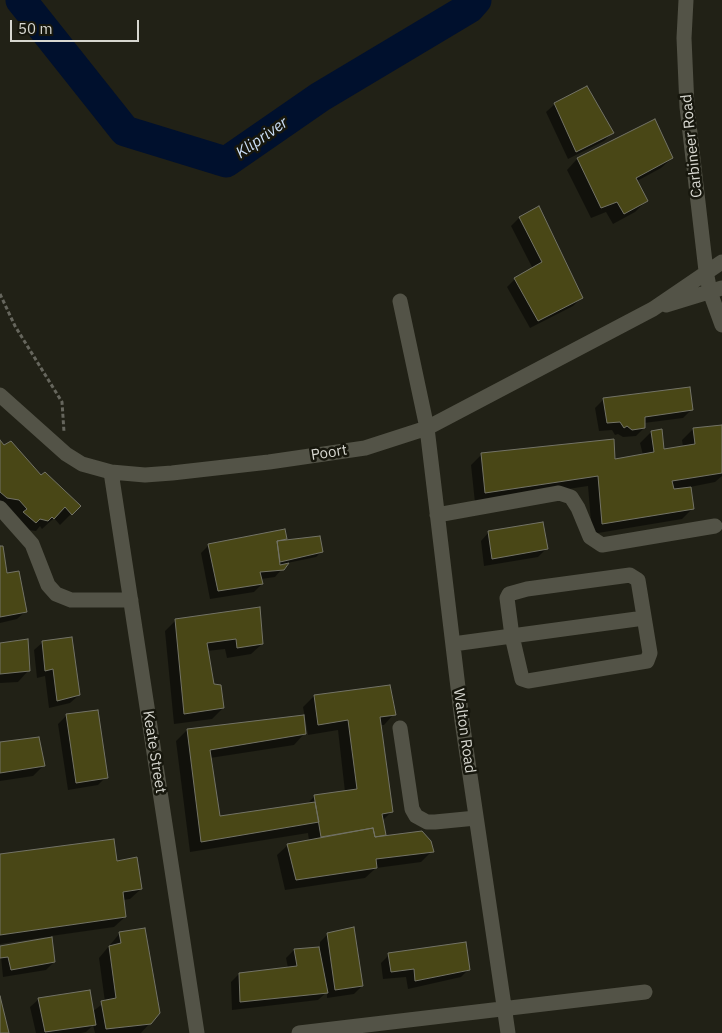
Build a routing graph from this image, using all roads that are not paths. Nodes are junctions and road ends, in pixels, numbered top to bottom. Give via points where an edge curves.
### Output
1 (686, 0) edge
2 (722, 262) edge
3 (706, 271) junction
4 (716, 290) edge
5 (400, 301) dead end
6 (653, 309) junction
7 (722, 325) edge
8 (0, 395) edge
9 (427, 428) junction
10 (111, 472) junction
11 (0, 508) edge
12 (437, 516) junction
13 (716, 526) dead end
14 (131, 600) junction
15 (644, 618) junction
16 (512, 636) junction
17 (453, 644) junction
18 (400, 728) dead end
19 (476, 818) junction
20 (646, 992) dead end
21 (504, 1008) junction
22 (197, 1033) edge
23 (299, 1033) edge
24 (508, 1033) edge

1 - 3 street, Carbineer Road via 687,107
2 - 3 street, Poort
3 - 4 street, Carbineer Road
3 - 6 street, Poort
4 - 6 street, Poort
4 - 7 street, Carbineer Road
5 - 9 street, Walton Road
6 - 9 street, Poort
8 - 10 street, Poort via 66,454 82,464
9 - 10 street, Poort via 366,448 269,462 145,475
9 - 12 street, Walton Road
10 - 14 street, Keate Street
11 - 14 street via 35,549 44,577 56,594 70,600
12 - 13 street via 559,493 571,497 590,536 602,545
12 - 17 street, Walton Road
14 - 22 street, Keate Street
15 - 16 street
15 - 16 street via 638,580 626,575 512,592 508,598
15 - 16 street via 650,656 647,661 528,681 520,675
16 - 17 street
17 - 19 street, Walton Road
18 - 19 street via 412,809 416,816 427,822
19 - 21 street, Walton Road
20 - 21 street
21 - 23 street
21 - 24 street, Walton Road

